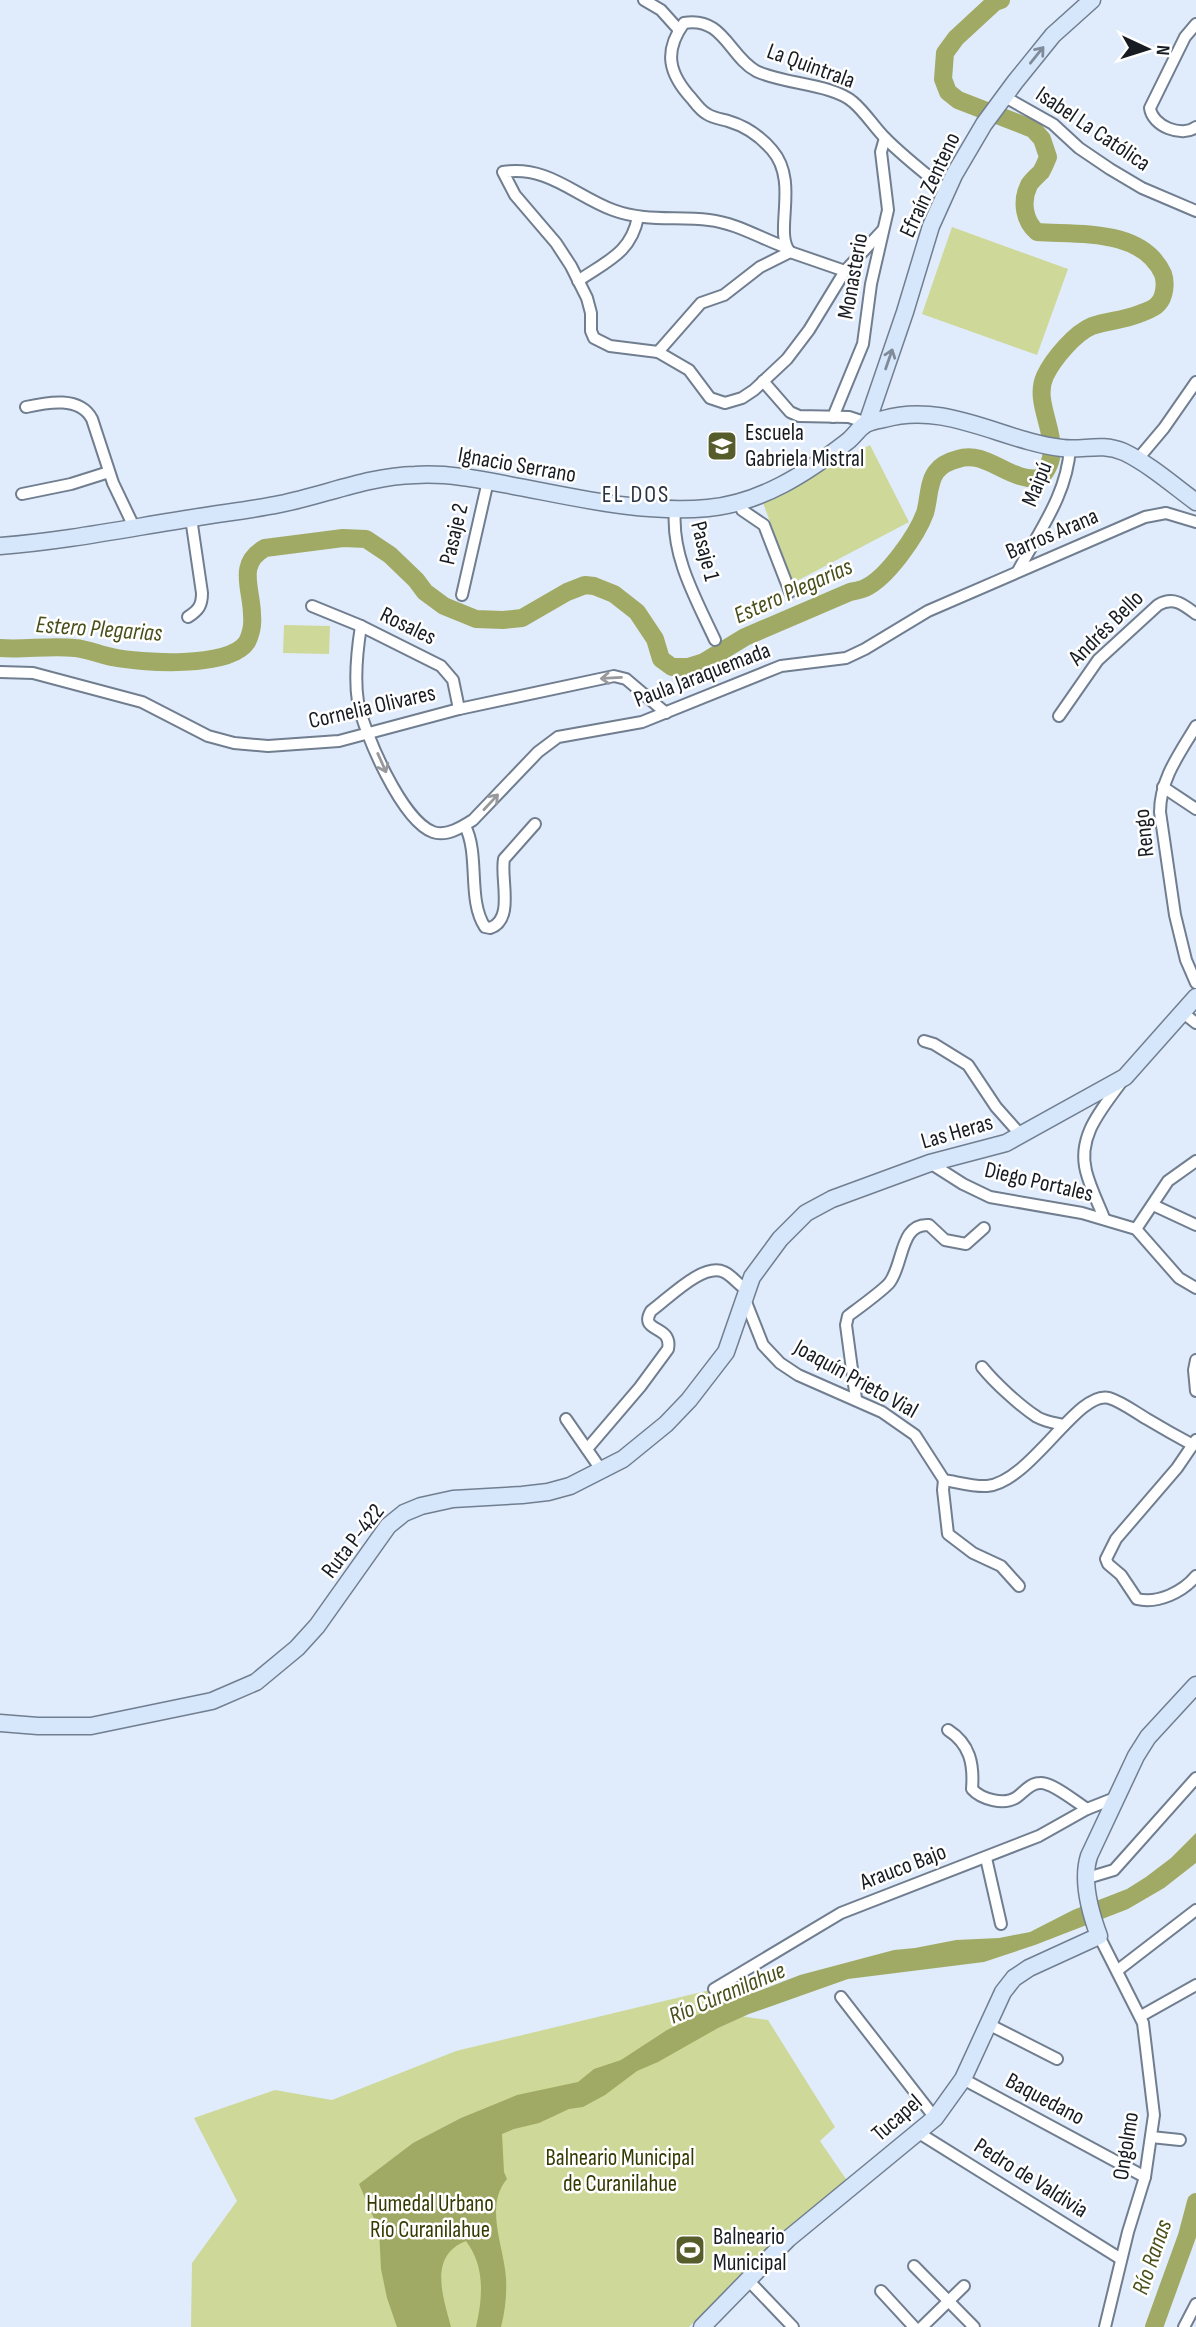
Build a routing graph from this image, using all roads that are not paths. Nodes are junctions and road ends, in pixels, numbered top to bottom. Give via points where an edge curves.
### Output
1 (644, 0) edge
2 (1092, 0) edge
3 (1196, 24) edge
4 (679, 30) junction
5 (1000, 102) junction
6 (1196, 127) edge
7 (885, 138) junction
8 (947, 191) junction
9 (1196, 211) edge
10 (638, 217) junction
11 (882, 231) junction
12 (788, 250) junction
13 (845, 271) junction
14 (578, 281) junction
15 (657, 352) junction
16 (763, 382) junction
17 (1196, 382) edge
18 (26, 407) dead end
19 (832, 417) junction
20 (867, 424) junction
21 (1066, 448) junction
22 (1137, 460) junction
23 (109, 472) junction
24 (488, 481) junction
25 (22, 494) dead end
26 (1196, 502) edge
27 (741, 503) junction
28 (675, 510) junction
29 (191, 518) junction
30 (1196, 522) edge
31 (135, 529) junction
32 (0, 546) edge
33 (1018, 571) junction
34 (790, 592) dead end
35 (462, 595) dead end
36 (312, 606) dead end
37 (928, 611) joint
38 (1196, 614) edge
39 (188, 617) dead end
40 (361, 626) junction
41 (715, 640) dead end
42 (0, 672) edge
43 (459, 709) junction
44 (666, 713) junction
45 (1059, 716) dead end
46 (1196, 726) edge
47 (369, 734) junction
48 (1163, 787) junction
49 (1196, 809) edge
50 (535, 824) dead end
51 (465, 826) junction
52 (1196, 982) edge
53 (1196, 997) edge
54 (1182, 1012) junction
55 (1196, 1023) edge
56 (925, 1041) dead end
57 (1125, 1077) junction
58 (1020, 1134) junction
59 (1196, 1160) edge
60 (930, 1163) junction
61 (1153, 1205) junction
62 (1104, 1218) junction
63 (1196, 1225) edge
64 (984, 1228) dead end
65 (1136, 1230) junction
66 (1196, 1288) edge
67 (744, 1299) junction
68 (1196, 1360) edge
69 (982, 1367) dead end
70 (1196, 1391) edge
71 (856, 1399) junction
72 (566, 1419) dead end
73 (1065, 1424) junction
74 (1195, 1443) edge
75 (587, 1449) junction
76 (602, 1471) junction
77 (944, 1480) junction
78 (1196, 1576) edge
79 (1019, 1586) dead end
80 (1196, 1685) edge
81 (0, 1723) edge
82 (948, 1730) dead end
83 (1196, 1778) edge
84 (1115, 1798) junction
85 (1087, 1809) junction
86 (986, 1857) junction
87 (1086, 1881) junction
88 (1196, 1910) edge
89 (1001, 1924) dead end
90 (1098, 1933) junction
91 (1118, 1970) junction
92 (1196, 1985) edge
93 (714, 1989) dead end
94 (841, 1997) dead end
95 (1140, 2016) junction
96 (988, 2024) junction
97 (1057, 2059) dead end
98 (962, 2079) junction
99 (935, 2118) junction
100 (919, 2133) junction
101 (1151, 2137) junction
102 (1181, 2140) dead end
103 (1145, 2177) junction
104 (1121, 2259) junction
105 (914, 2266) dead end
106 (748, 2280) junction
107 (964, 2286) dead end
108 (881, 2291) dead end
109 (948, 2301) junction
110 (1196, 2304) edge
111 (702, 2327) edge
112 (793, 2327) edge
113 (914, 2327) edge
114 (922, 2327) edge
115 (974, 2327) edge
116 (1105, 2327) edge
117 (1184, 2327) edge

1 - 4 street
5 -> 2 street, Efraín Zenteno via 1053,35
3 - 6 street via 1150,108 1157,121 1178,132
4 - 7 street, La Quintrala via 684,23 701,23 729,41 755,70 846,97
4 - 12 street via 670,63 688,95 706,114 757,135 778,157 786,186
5 - 8 street, Efraín Zenteno
5 - 9 street, Isabel La Católica via 1053,124 1110,169
7 - 8 street, La Quintrala
7 - 11 street, Monasterio via 881,152 888,210
20 -> 8 street, Efraín Zenteno via 931,226
10 - 12 street via 712,220
10 - 14 street via 627,246
10 - 14 street via 603,206 544,174 503,172
11 - 13 street
11 - 19 street, Monasterio via 863,344
12 - 13 street
12 - 15 street via 724,295 701,303
13 - 16 street via 800,342
14 - 15 street via 589,305 594,338 610,346
15 - 16 street via 689,370 710,398 725,402 742,398
16 - 19 street via 790,412
17 - 22 street
18 - 23 street via 64,403 86,410
19 - 20 street
20 - 21 street, Ignacio Serrano via 924,414
20 - 27 street, Ignacio Serrano via 811,468
21 - 22 street, Ignacio Serrano via 1111,448
21 - 33 street, Maipú via 1069,470 1061,493
22 - 26 street, Ignacio Serrano
23 - 25 street
23 - 31 street
24 - 28 street, Ignacio Serrano via 599,502
24 - 29 street, Ignacio Serrano via 434,475 391,477 293,501
24 - 35 street, Pasaje 2
27 - 28 street, Ignacio Serrano
27 - 34 street via 742,510 764,525
28 - 41 street, Pasaje 1 via 684,573
29 - 31 street, Ignacio Serrano
29 - 39 street via 202,603
30 - 33 street, Barros Arana via 1177,514 1157,513
31 - 32 street, Ignacio Serrano
33 - 37 street, Barros Arana
36 - 40 street, Rosales
37 - 44 street, Paula Jaraquemada via 846,658 781,666
38 - 45 street, Andrés Bello via 1177,601 1158,605 1098,660
40 - 43 street, Rosales via 445,669 453,680
40 - 47 street via 358,700
42 - 47 street, Cornelia Olivares via 33,673 142,702 208,736 234,743 319,744
44 -> 43 street, Cornelia Olivares via 626,678 614,676
43 - 47 street, Cornelia Olivares
51 -> 44 street, Paula Jaraquemada via 558,737 630,725
46 - 48 street, Rengo
47 -> 51 street via 410,814 433,832
48 - 49 street
48 - 52 street, Rengo via 1161,820 1175,915
50 - 51 street via 504,859 504,913 491,928 485,927 480,917
53 - 54 street, Las Heras
54 - 55 street
54 - 57 street, Las Heras
56 - 58 street via 968,1065
57 - 58 street, Las Heras
57 - 62 street, Diego Portales via 1091,1125 1085,1144 1086,1170
58 - 60 street, Las Heras via 1006,1143
59 - 61 street via 1172,1177
60 - 62 street, Diego Portales via 990,1196
60 - 67 street, Las Heras via 806,1213 767,1256
61 - 63 street
61 - 65 street
62 - 65 street, Diego Portales
64 - 71 street via 966,1244 945,1240 929,1225 910,1231 888,1285 848,1316
65 - 66 street, Diego Portales via 1179,1278
67 - 71 street, Joaquín Prieto Vial via 763,1345 780,1363
67 - 75 street via 726,1273 711,1270 652,1311 648,1322 666,1334 668,1349
67 - 76 street, Ruta P-422 via 726,1352 689,1400 666,1424
68 - 70 street
69 - 73 street via 1037,1416
71 - 77 street, Joaquín Prieto Vial via 915,1435
72 - 75 street
73 - 74 street via 1090,1400 1108,1397
73 - 77 street via 1040,1453 996,1483 986,1486
74 - 78 street via 1116,1539 1106,1559 1137,1599 1148,1602 1181,1591
75 - 76 street
76 - 81 street, Ruta P-422 via 548,1492 453,1499 404,1513 388,1526 297,1648 256,1682 232,1694 90,1726
77 - 79 street via 948,1534 1000,1566
80 - 84 street via 1148,1737
82 - 85 street via 969,1750 972,1789 979,1797 1008,1801 1039,1783
83 - 87 street via 1114,1870
84 - 85 street, Arauco Bajo
84 - 87 street via 1089,1856
85 - 86 street, Arauco Bajo via 1039,1836
86 - 89 street
86 - 93 street, Arauco Bajo via 841,1913
87 - 90 street
88 - 91 street
90 - 91 street, Ongolmo
90 - 96 street, Tucapel via 1021,1973 1008,1985
91 - 95 street, Ongolmo
92 - 95 street
94 - 99 street
95 - 101 street, Ongolmo via 1154,2104
96 - 97 street
96 - 98 street, Tucapel
98 - 99 street, Tucapel
98 - 103 street, Baquedano
99 - 100 street, Tucapel
100 - 104 street, Pedro de Valdivia
100 - 106 street, Tucapel via 788,2239
101 - 102 street
101 - 103 street, Ongolmo
103 - 104 street, Ongolmo
104 - 116 street, Ongolmo
105 - 109 street
106 - 111 street, Tucapel
106 - 112 street
107 - 109 street
108 - 113 street
109 - 114 street
109 - 115 street
110 - 117 street

